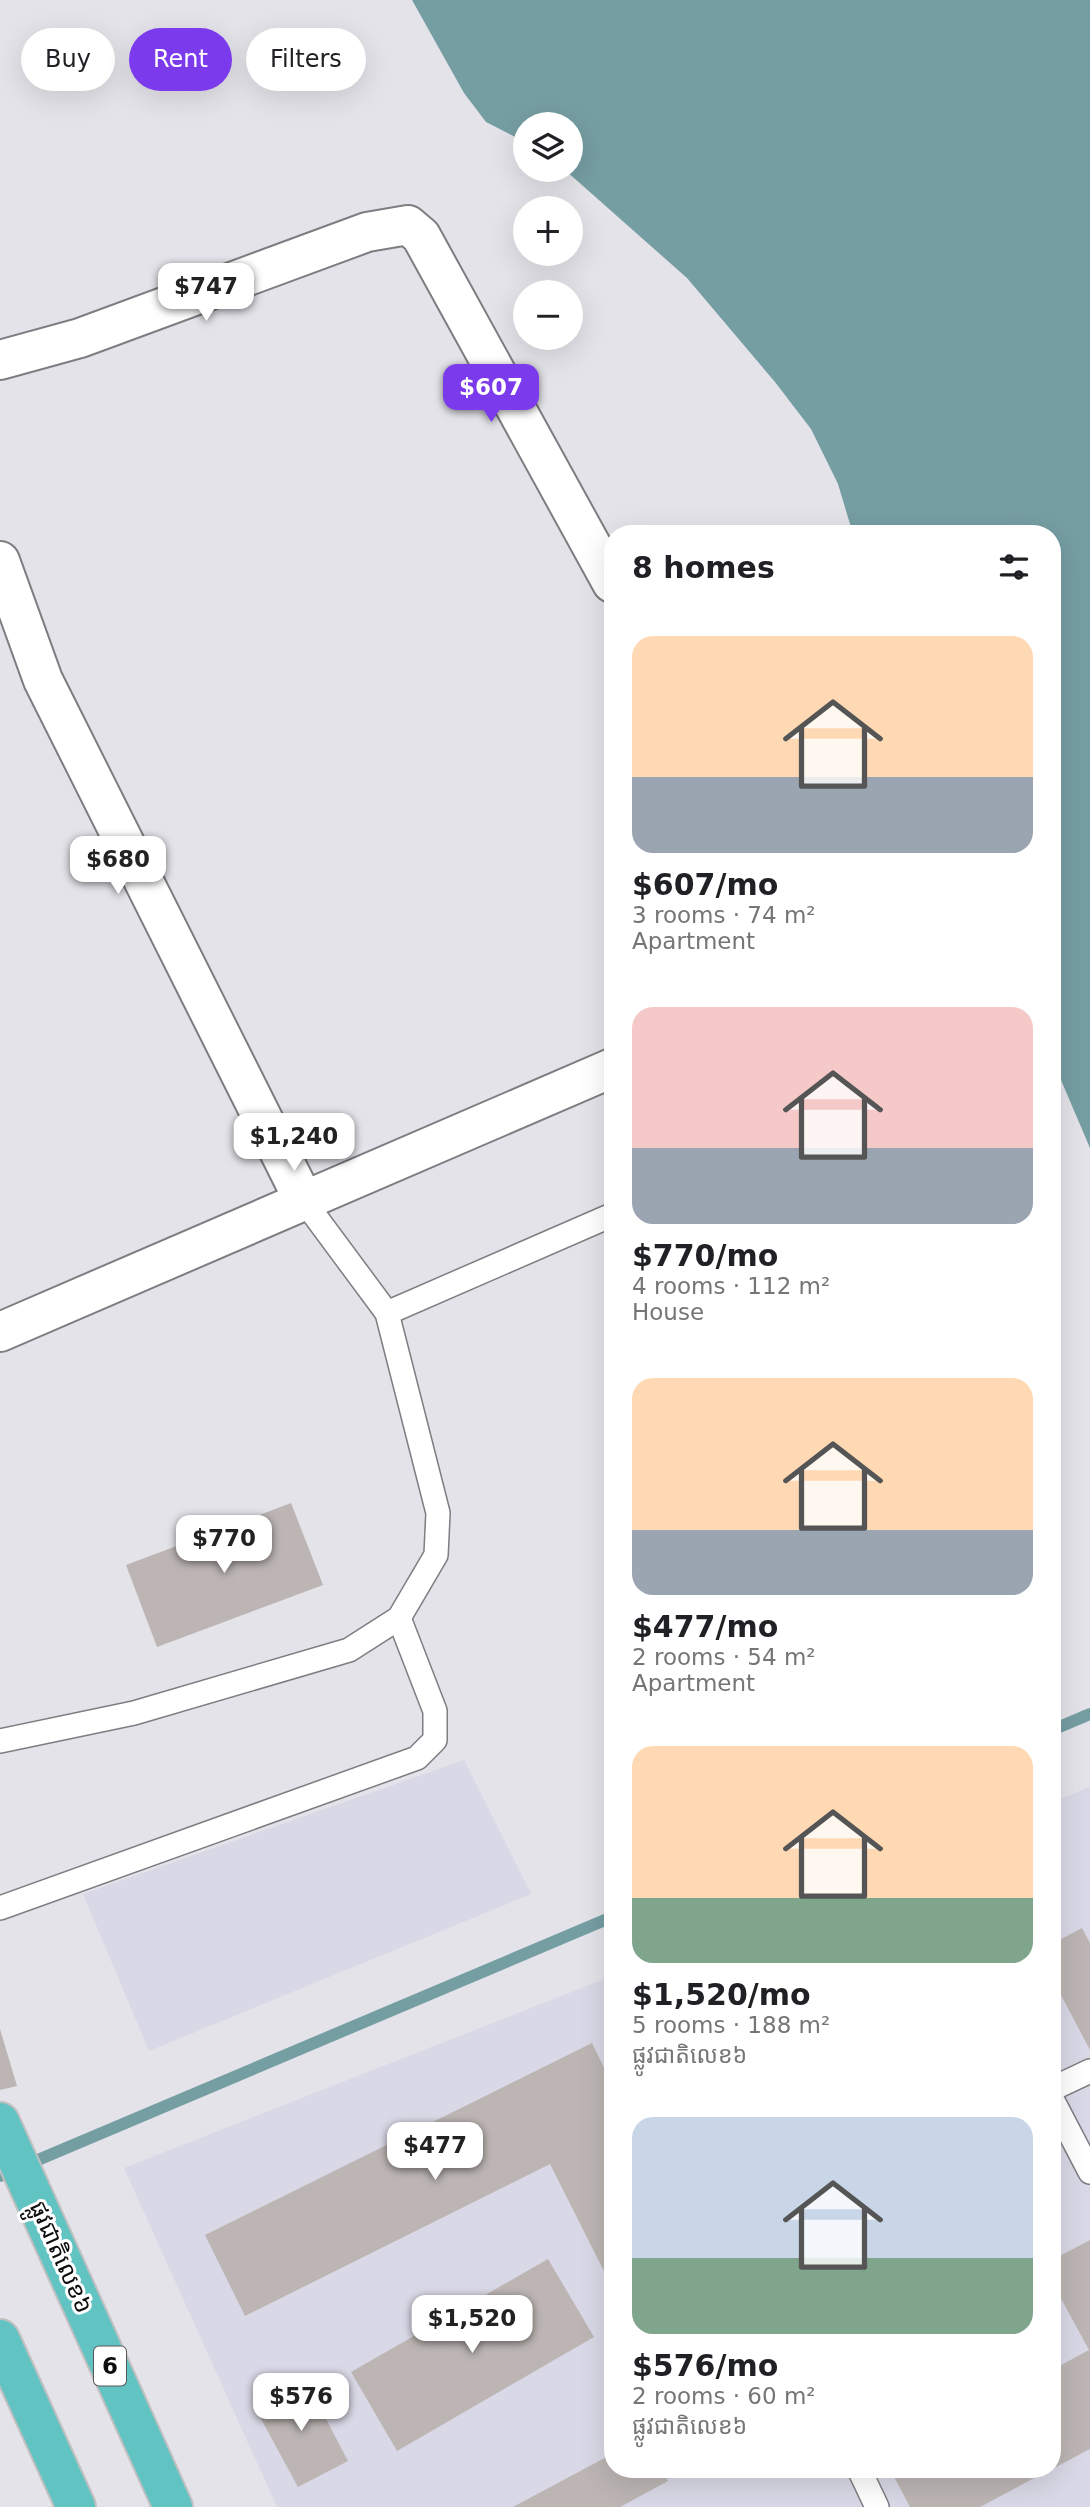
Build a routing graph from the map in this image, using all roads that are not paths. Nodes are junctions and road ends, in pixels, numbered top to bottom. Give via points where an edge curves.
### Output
1 (0, 360) edge
2 (0, 561) edge
3 (604, 568) edge
4 (604, 1071) edge
5 (304, 1201) junction
6 (604, 1219) edge
7 (387, 1314) junction
8 (0, 1332) edge
9 (398, 1618) junction
10 (0, 1741) edge
11 (0, 1908) edge
12 (1090, 2071) edge
13 (1061, 2085) edge
14 (1061, 2116) edge
15 (0, 2122) edge
16 (1090, 2172) edge
17 (0, 2339) edge
18 (863, 2478) edge
19 (76, 2507) edge
20 (173, 2507) edge
21 (877, 2507) edge

1 - 3 street via 80,338 367,232 408,225 421,236
2 - 5 street via 44,680
4 - 5 street
5 - 7 lane
5 - 8 street
6 - 7 lane
7 - 9 lane via 438,1513 436,1555
9 - 10 lane via 349,1650 134,1713
9 - 11 lane via 435,1711 435,1740 417,1758
12 - 13 lane
14 - 16 lane
15 - 20 highway, ផ្លូវជាតិលេខ៦ / 6
17 - 19 highway
18 - 21 lane

